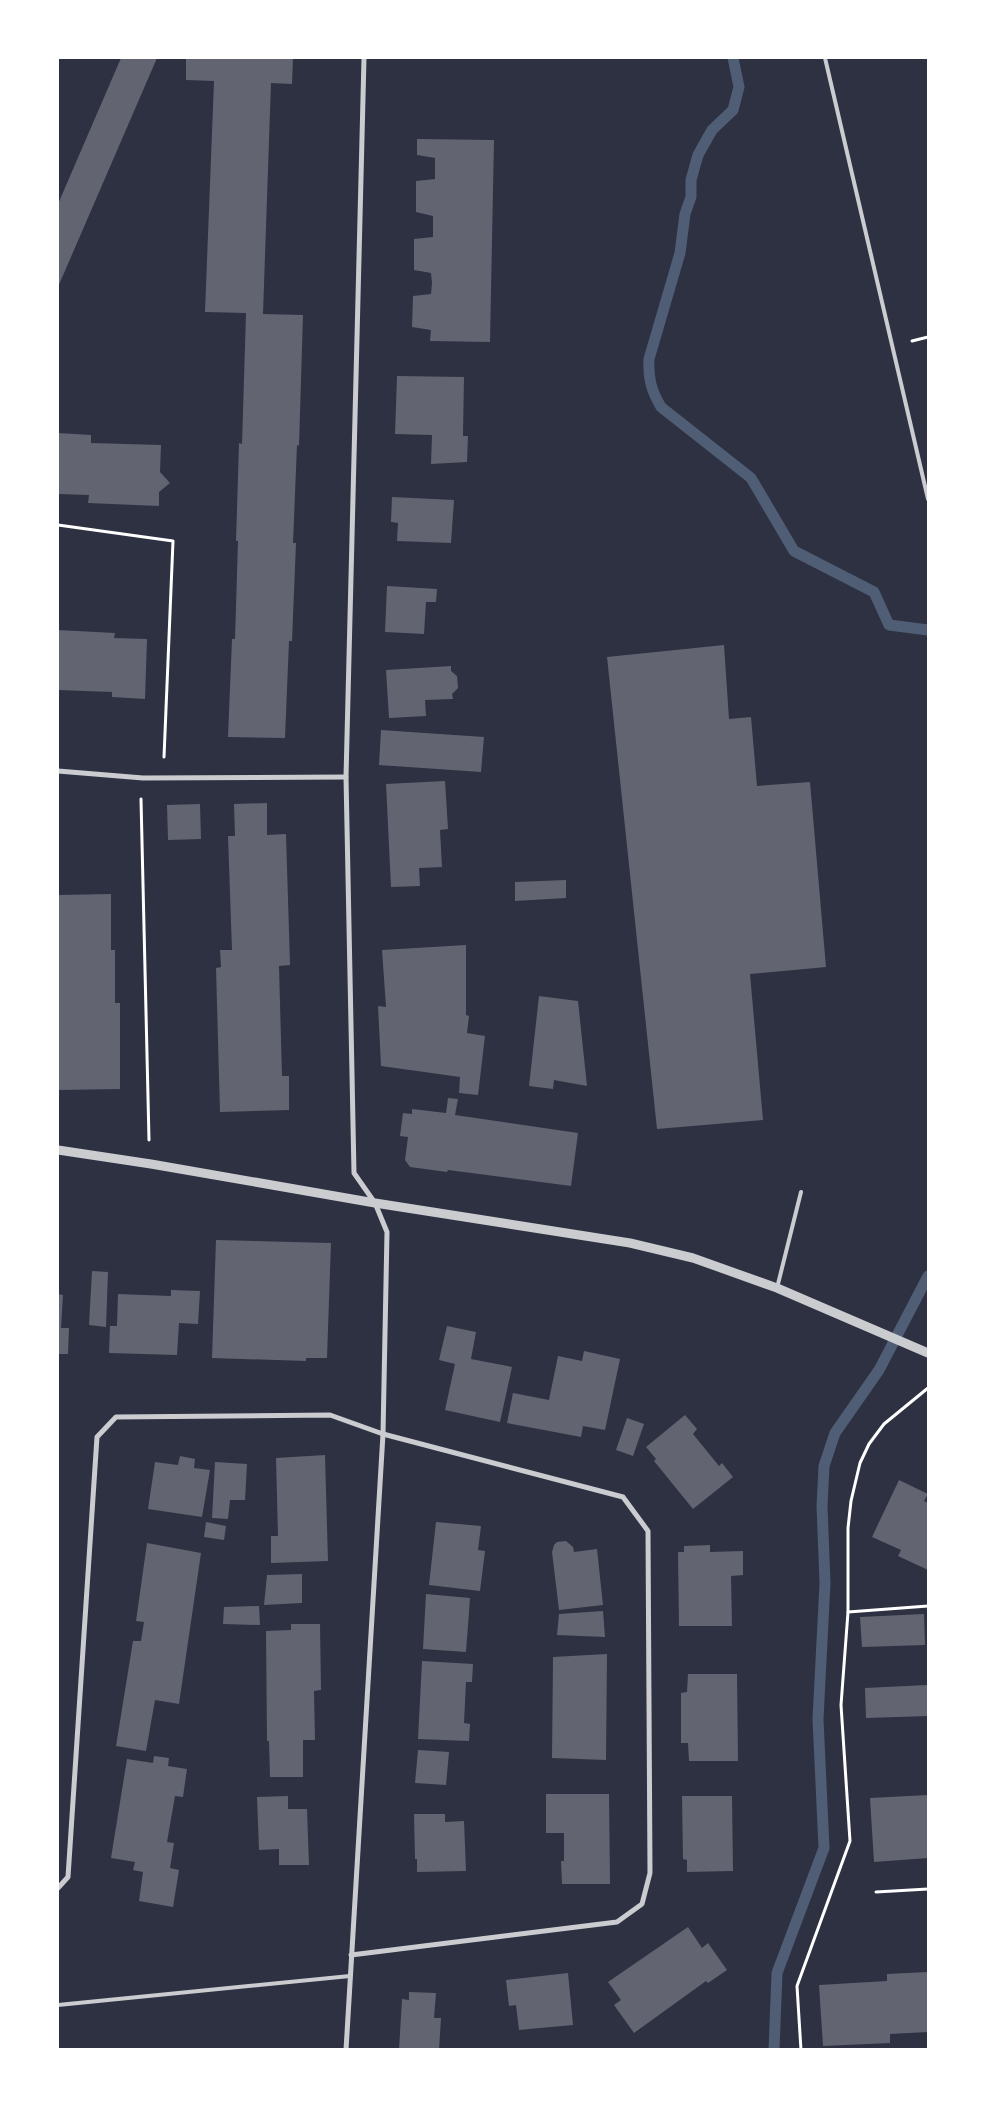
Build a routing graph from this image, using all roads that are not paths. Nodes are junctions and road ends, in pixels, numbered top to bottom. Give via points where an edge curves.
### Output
1 (364, 58) edge
2 (825, 58) edge
3 (928, 499) edge
4 (58, 771) edge
5 (346, 777) junction
6 (58, 1150) edge
7 (801, 1192) dead end
8 (375, 1203) junction
9 (777, 1288) junction
10 (928, 1353) edge
11 (383, 1434) junction
12 (58, 1888) edge
13 (351, 1955) junction
14 (350, 1976) junction
15 (58, 2005) edge
16 (346, 2050) edge

1 - 5 street
2 - 3 lane
4 - 5 street via 143,778
5 - 8 street via 354,1173
6 - 8 street
7 - 9 lane
8 - 9 street via 630,1243 693,1258
8 - 11 street via 387,1232
9 - 10 street
11 - 12 street via 330,1415 116,1418 97,1437 68,1878
11 - 13 street
11 - 13 street via 623,1497 648,1531 650,1873 642,1904 617,1922
13 - 14 street
14 - 15 lane
14 - 16 street

